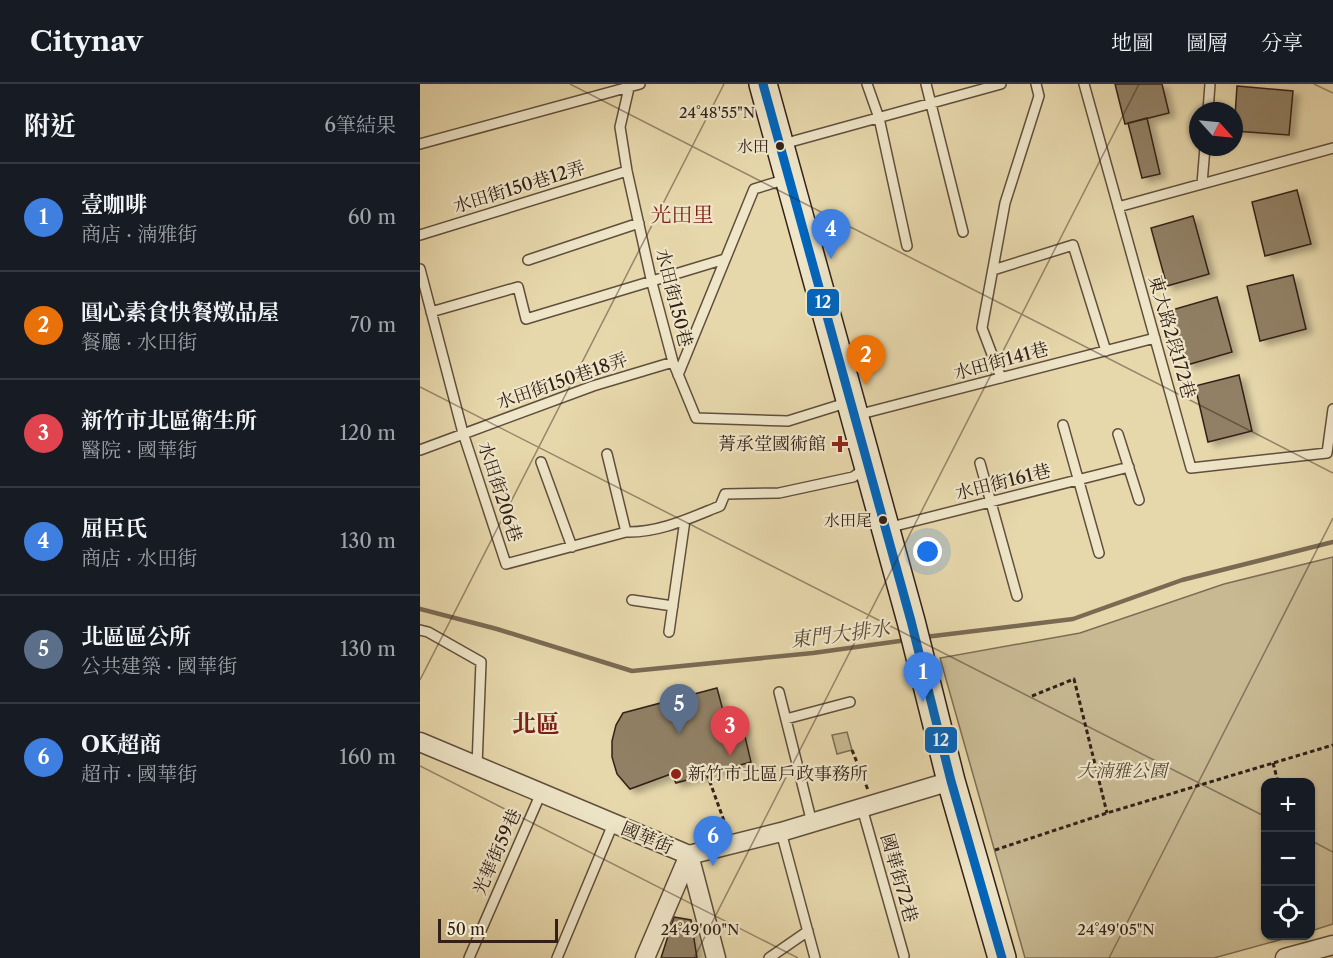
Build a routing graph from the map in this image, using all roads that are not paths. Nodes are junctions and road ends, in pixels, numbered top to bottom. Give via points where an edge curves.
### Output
1 (640, 84) edge
2 (763, 84) edge
3 (867, 84) edge
4 (926, 84) edge
5 (1000, 84) edge
6 (1036, 84) edge
7 (1084, 84) edge
8 (1210, 84) edge
9 (628, 86) edge
10 (1209, 102) edge
11 (931, 103) junction
12 (879, 118) junction
13 (420, 144) edge
14 (780, 145) junction
15 (1333, 148) edge
16 (1204, 156) edge
17 (627, 171) junction
18 (789, 178) junction
19 (1202, 184) junction
20 (1118, 207) junction
21 (639, 223) junction
22 (963, 232) dead end
23 (420, 235) edge
24 (907, 246) dead end
25 (725, 259) junction
26 (528, 260) dead end
27 (420, 269) edge
28 (993, 270) junction
29 (652, 283) junction
30 (431, 312) junction
31 (1155, 338) junction
32 (1106, 351) junction
33 (673, 362) junction
34 (678, 375) junction
35 (1001, 378) junction
36 (853, 409) junction
37 (1333, 409) edge
38 (696, 418) joint
39 (1063, 425) dead end
40 (463, 434) junction
41 (1118, 434) dead end
42 (420, 450) edge
43 (607, 454) dead end
44 (541, 462) dead end
45 (980, 462) dead end
46 (868, 467) junction
47 (1129, 468) junction
48 (1079, 480) junction
49 (1139, 500) dead end
50 (991, 502) junction
51 (685, 520) junction
52 (884, 529) junction
53 (626, 532) junction
54 (572, 547) junction
55 (1099, 553) dead end
56 (1017, 596) dead end
57 (632, 600) dead end
58 (673, 606) junction
59 (420, 630) edge
60 (669, 632) dead end
61 (779, 693) dead end
62 (850, 702) dead end
63 (786, 719) junction
64 (420, 742) edge
65 (477, 766) junction
66 (951, 781) junction
67 (541, 793) junction
68 (868, 806) junction
69 (812, 823) junction
70 (613, 824) junction
71 (781, 832) junction
72 (689, 855) junction
73 (808, 931) junction
74 (1333, 945) edge
75 (904, 956) dead end
76 (469, 958) edge
77 (556, 958) edge
78 (645, 958) edge
79 (716, 958) edge
80 (769, 958) edge
81 (815, 958) edge
82 (1002, 958) edge
83 (1285, 958) edge

1 - 9 lane
2 - 14 street
3 - 12 lane
4 - 11 lane
5 - 11 lane
6 - 28 lane via 1039,96 1005,203
7 - 20 lane, 東大路2段172巷
8 - 10 lane
9 - 13 lane
9 - 17 lane, 水田街150巷 via 620,127
11 - 12 lane
11 - 22 lane
12 - 14 lane
12 - 24 lane
14 - 18 street
15 - 19 lane
16 - 19 lane
17 - 21 lane, 水田街150巷
17 - 23 lane, 水田街150巷12弄
18 - 25 lane via 754,189
18 - 36 street
19 - 20 lane
20 - 31 lane, 東大路2段172巷
21 - 26 lane
21 - 29 lane, 水田街150巷
25 - 29 lane
25 - 34 lane
27 - 30 lane
28 - 32 lane via 1072,245
28 - 35 lane via 982,328
29 - 30 lane via 526,319 518,287
29 - 33 lane, 水田街150巷
30 - 40 lane
31 - 32 lane, 水田街141巷
31 - 37 lane, 東大路2段172巷 via 1191,468 1327,453
32 - 35 lane, 水田街141巷
33 - 34 lane, 水田街150巷
33 - 40 lane, 水田街150巷18弄 via 592,386
34 - 38 lane, 水田街150巷
35 - 36 lane, 水田街141巷
36 - 38 lane, 水田街141巷 via 789,421
36 - 46 street
39 - 48 lane
40 - 42 lane, 水田街150巷18弄
40 - 54 lane, 水田街206巷 via 506,564
41 - 47 lane
43 - 53 lane
44 - 54 lane
45 - 50 lane
46 - 51 lane, 水田街206巷 via 853,477 779,493 725,494 720,506
46 - 52 street
47 - 48 lane, 水田街161巷
47 - 49 lane
48 - 50 lane, 水田街161巷
48 - 55 lane
50 - 52 lane, 水田街161巷
50 - 56 lane
51 - 53 lane, 水田街206巷 via 644,532
51 - 58 lane
52 - 66 street
53 - 54 lane, 水田街206巷
57 - 58 lane
58 - 60 lane
59 - 65 lane via 481,662
61 - 63 lane
62 - 63 lane
63 - 69 lane
64 - 65 street, 國華街
65 - 67 street, 國華街
66 - 68 street, 國華街
66 - 82 street
67 - 70 street, 國華街
67 - 76 lane, 光華街59巷
68 - 69 street, 國華街
68 - 75 lane, 國華街72巷
69 - 71 street, 國華街
70 - 72 street, 國華街
70 - 77 lane
71 - 72 street, 國華街
71 - 73 lane
72 - 78 street
72 - 79 street
73 - 80 lane
73 - 81 lane
74 - 83 street

